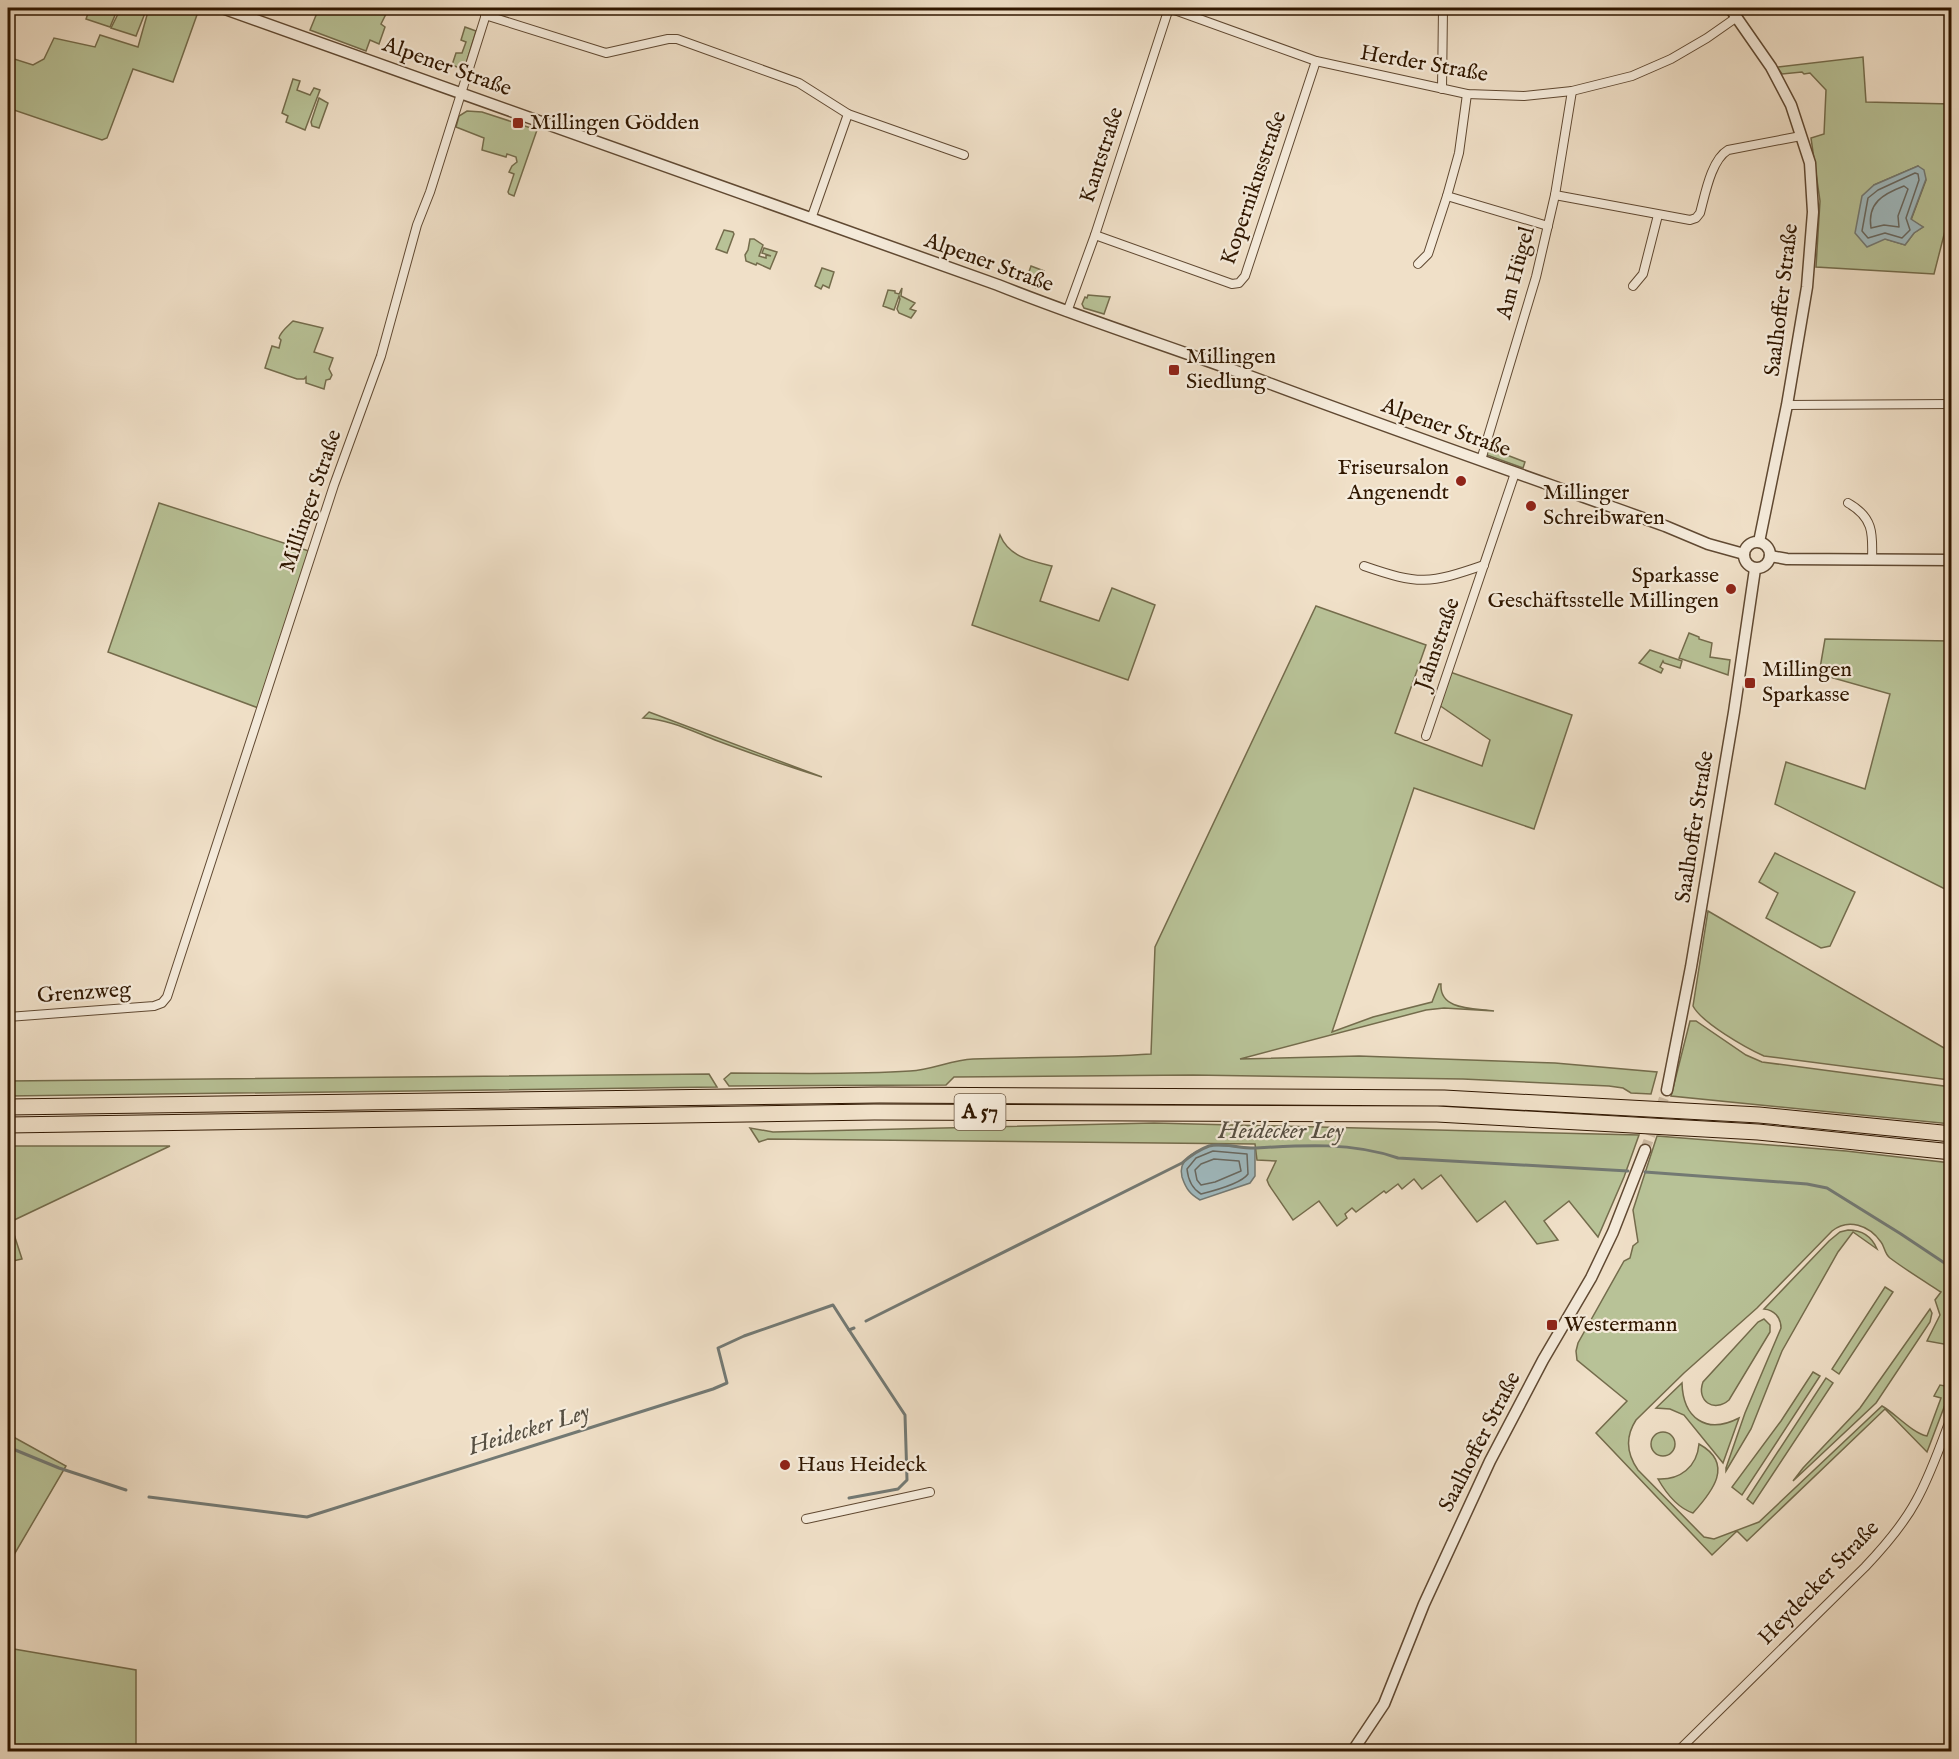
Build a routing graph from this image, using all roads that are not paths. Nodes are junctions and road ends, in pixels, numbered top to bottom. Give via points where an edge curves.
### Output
1 (222, 8) edge
2 (1169, 8) edge
3 (1443, 8) edge
4 (1730, 8) edge
5 (487, 11) edge
6 (1737, 17) junction
7 (1316, 61) junction
8 (1442, 90) junction
9 (1572, 91) junction
10 (461, 93) junction
11 (1467, 94) junction
12 (848, 114) junction
13 (1802, 136) junction
14 (963, 155) dead end
15 (1555, 195) junction
16 (1447, 196) junction
17 (1658, 215) junction
18 (811, 219) junction
19 (1548, 226) junction
20 (1095, 235) junction
21 (1418, 264) dead end
22 (1633, 286) dead end
23 (1067, 312) junction
24 (1952, 404) edge
25 (1787, 405) junction
26 (1481, 460) junction
27 (1515, 473) junction
28 (1848, 503) dead end
29 (1759, 542) junction
30 (1744, 554) junction
31 (1770, 556) junction
32 (1872, 559) junction
33 (1952, 560) edge
34 (1484, 565) junction
35 (1364, 566) dead end
36 (1755, 569) junction
37 (1426, 736) dead end
38 (162, 1003) joint
39 (8, 1017) edge
40 (1666, 1090) tunnel mouth
41 (8, 1107) edge
42 (8, 1125) edge
43 (1952, 1134) edge
44 (1645, 1150) tunnel mouth
45 (1952, 1152) edge
46 (1952, 1415) edge
47 (930, 1492) dead end
48 (807, 1519) dead end
49 (1352, 1752) edge
50 (1677, 1752) edge

1 - 10 street, Alpener Straße
2 - 7 street, Herder Straße
2 - 20 street, Kantstraße
3 - 8 street
4 - 6 street, Saalhoffer Straße
5 - 10 street, Millinger Straße
5 - 12 street via 606,53 676,39 799,83
6 - 9 street, Herder Straße via 1671,59 1632,76
6 - 13 street, Saalhoffer Straße via 1791,105
7 - 8 street, Herder Straße
7 - 20 street, Kopernikusstraße via 1245,276 1239,283 1232,284
8 - 11 street, Herder Straße
9 - 11 street, Herder Straße via 1524,96
9 - 15 street, Am Hügel
10 - 18 street, Alpener Straße
10 - 38 street, Millinger Straße via 417,225 381,356 334,485
11 - 16 street via 1459,153
12 - 14 street
12 - 18 street
13 - 17 street via 1728,150 1716,161 1696,219
13 - 25 street, Saalhoffer Straße via 1810,163 1813,212 1807,287
15 - 17 street
15 - 19 street, Am Hügel
16 - 19 street
16 - 21 street via 1428,254
17 - 22 street via 1642,274
18 - 23 street, Alpener Straße
19 - 26 street, Am Hügel
20 - 23 street, Kantstraße
23 - 26 street, Alpener Straße
24 - 25 street
25 - 29 street, Saalhoffer Straße
26 - 27 street, Alpener Straße
27 - 30 street, Alpener Straße
27 - 34 street, Jahnstraße
28 - 32 street via 1868,521
29 - 30 street via 1747,546
29 - 31 street
30 - 36 street via 1745,562
31 - 32 street
31 - 36 street via 1767,564
32 - 33 street
34 - 35 street, Jahnstraße via 1422,581
34 - 37 street, Jahnstraße
36 - 40 street, Saalhoffer Straße via 1691,967
38 - 39 street, Grenzweg
41 - 43 highway, A 57 via 879,1095 1444,1098 1760,1115
42 - 45 highway, A 57 via 874,1112 1437,1114 1758,1132
44 - 49 street, Saalhoffer Straße via 1600,1260 1490,1461 1424,1604 1384,1704
46 - 50 street, Heydecker Straße via 1916,1502 1885,1545
47 - 48 street

